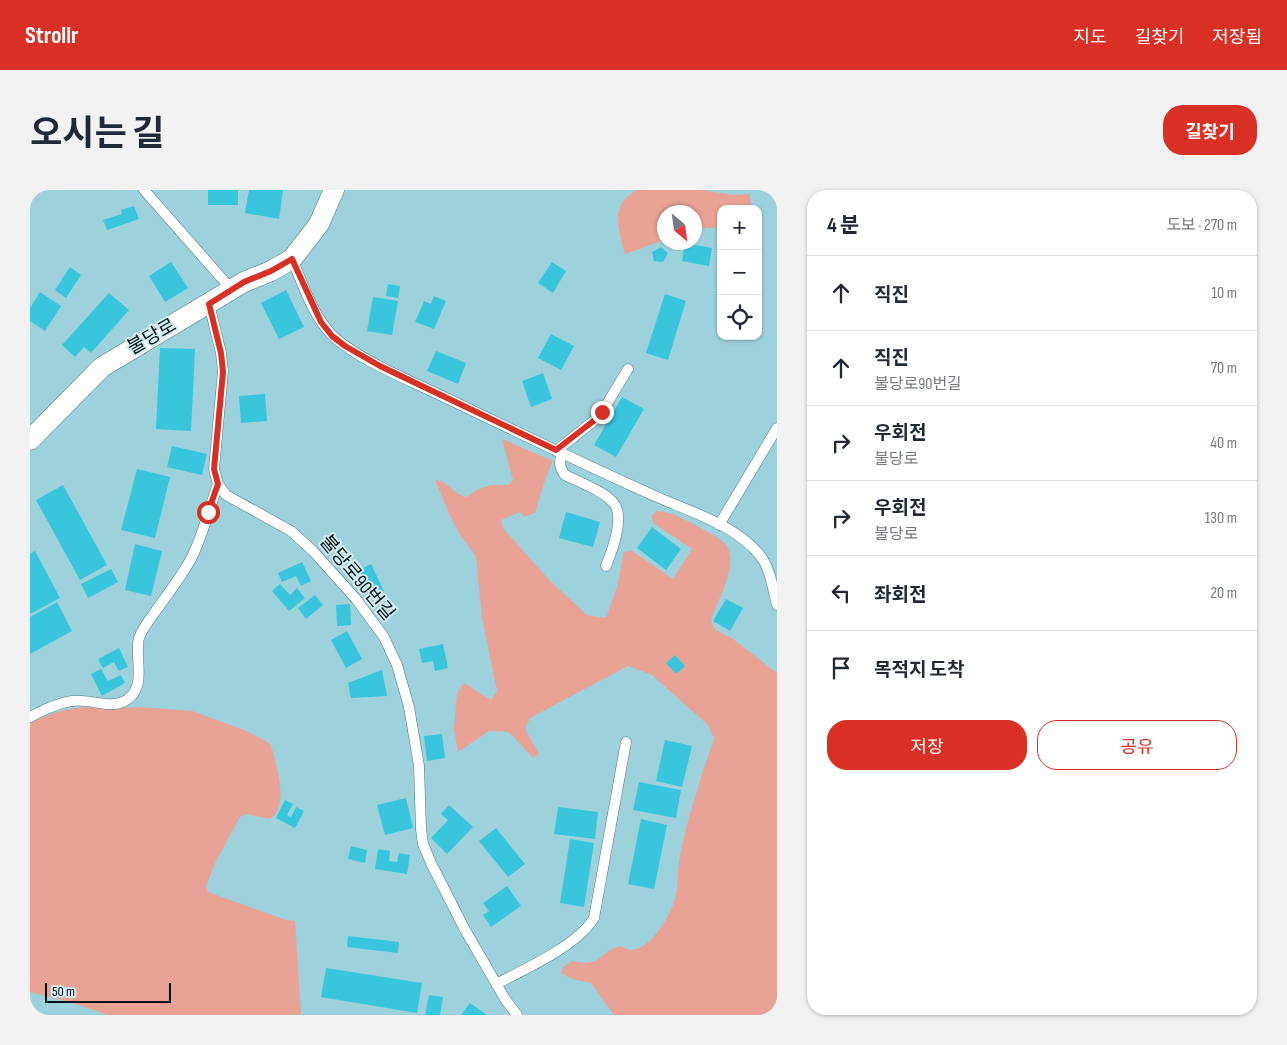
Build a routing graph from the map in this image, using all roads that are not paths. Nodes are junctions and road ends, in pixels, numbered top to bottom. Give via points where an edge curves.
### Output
1 (144, 190) edge
2 (334, 190) edge
3 (292, 259) junction
4 (232, 290) junction
5 (209, 304) junction
6 (628, 369) dead end
7 (777, 428) edge
8 (30, 440) edge
9 (556, 450) junction
10 (218, 484) junction
11 (719, 525) junction
12 (606, 566) dead end
13 (777, 605) edge
14 (30, 717) edge
15 (626, 742) dead end
16 (496, 984) junction
17 (517, 1015) edge

1 - 4 lane
2 - 3 street, 불당로 via 319,224
3 - 4 street, 불당로
3 - 9 lane via 321,322 345,346
4 - 5 street, 불당로
5 - 8 street, 불당로 via 102,367
5 - 10 lane via 223,372 214,469
6 - 9 lane via 596,419
7 - 11 lane
9 - 11 lane
9 - 12 lane via 565,475 610,499 616,506 617,528
10 - 14 lane via 190,560 140,637 138,683 134,693 117,704 74,700
10 - 16 lane, 불당로90번길 via 226,495 291,531 313,551 384,637 397,665 409,707 419,766 423,844
11 - 13 lane via 744,540 762,559 770,574
15 - 16 lane via 594,918 578,936
16 - 17 lane, 불당로90번길

